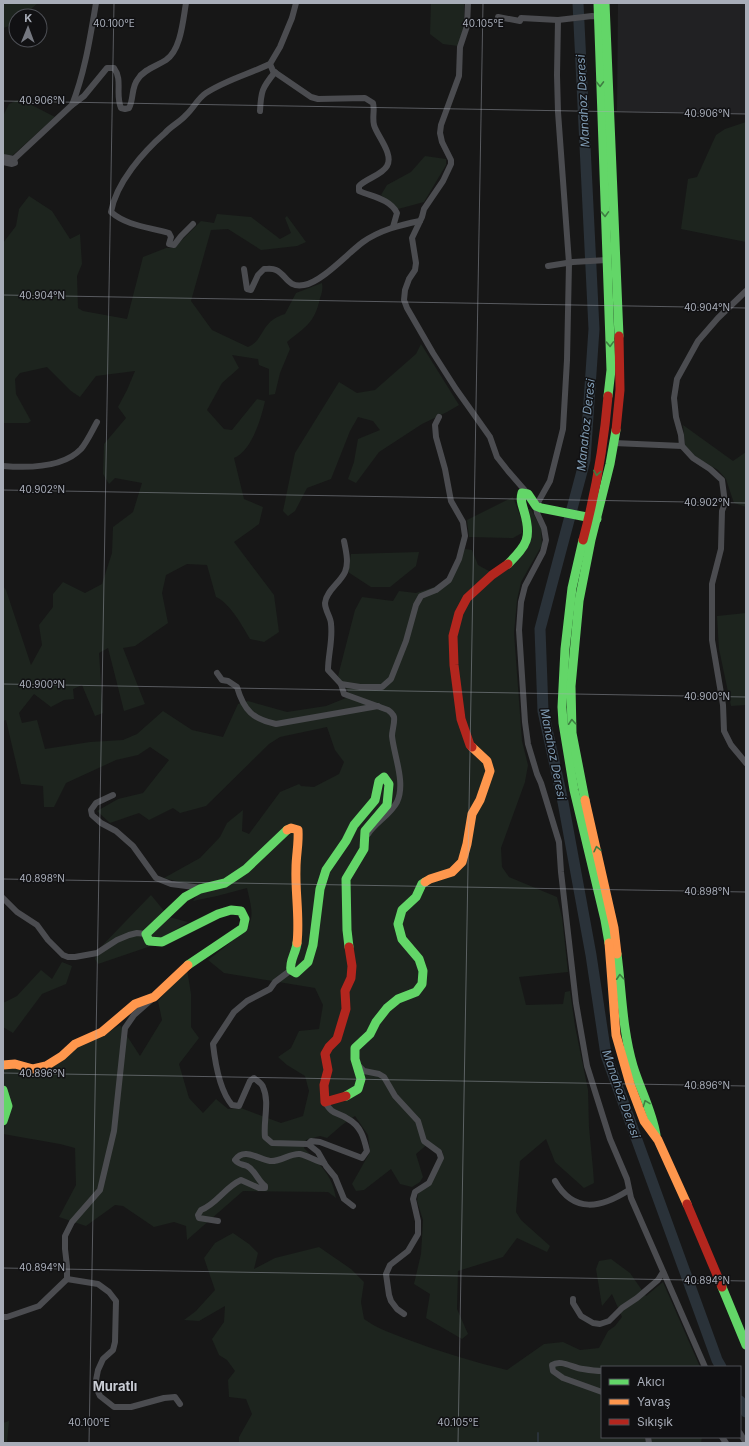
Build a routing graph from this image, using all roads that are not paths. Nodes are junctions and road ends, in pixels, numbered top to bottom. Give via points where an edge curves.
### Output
1 (96, 3) edge
2 (186, 3) edge
3 (296, 3) edge
4 (468, 3) edge
5 (598, 3) edge
6 (605, 3) edge
7 (498, 17) dead end
8 (595, 17) junction
9 (558, 20) junction
10 (270, 64) junction
11 (275, 72) junction
12 (72, 105) junction
13 (260, 111) dead end
14 (3, 157) edge
15 (14, 159) junction
16 (3, 162) edge
17 (420, 221) junction
18 (193, 224) dead end
19 (393, 227) junction
20 (605, 260) junction
21 (571, 262) junction
22 (548, 266) dead end
23 (244, 269) dead end
24 (746, 291) edge
25 (439, 417) dead end
26 (97, 422) dead end
27 (614, 443) junction
28 (682, 446) junction
29 (3, 466) edge
30 (528, 494) junction
31 (538, 507) junction
32 (589, 517) junction
33 (344, 541) dead end
34 (217, 673) dead end
35 (340, 684) junction
36 (378, 706) junction
37 (746, 763) edge
38 (113, 795) dead end
39 (364, 841) junction
40 (204, 888) junction
41 (3, 898) edge
42 (146, 934) junction
43 (291, 970) junction
44 (154, 997) junction
45 (356, 1063) junction
46 (3, 1066) edge
47 (3, 1090) edge
48 (325, 1102) junction
49 (3, 1121) edge
50 (308, 1144) junction
51 (324, 1163) junction
52 (555, 1181) dead end
53 (630, 1190) junction
54 (353, 1206) dead end
55 (218, 1221) dead end
56 (663, 1272) junction
57 (67, 1279) junction
58 (573, 1299) dead end
59 (404, 1314) dead end
60 (3, 1317) edge
61 (746, 1345) edge
62 (705, 1366) edge
63 (601, 1371) edge
64 (601, 1392) edge
65 (180, 1404) dead end

1 - 12 street via 85,65
2 - 12 street via 178,42 167,59 141,74 136,80 129,108 120,108 118,74 114,68 107,68 84,96
3 - 10 street via 280,47
4 - 17 street via 467,26 460,47 459,76 440,133 451,164 424,209
5 - 8 street
6 - 27 street via 620,360 619,407
7 - 9 street via 520,21 521,18
8 - 9 street
8 -> 20 street via 600,86
9 - 21 street via 558,112
10 - 11 street
10 - 18 street via 227,81 205,94 137,161 112,202 111,212 118,218 144,228 169,233 169,244 174,244
11 - 13 street via 264,85
11 - 19 street via 311,97 365,98 373,102 374,124 389,156 388,165 382,172 359,186 360,191 394,207 397,213
12 - 15 street
14 - 15 street
15 - 16 street via 15,163 12,164
17 - 19 street
17 - 30 street via 412,238 416,263 405,290 404,300 407,308 456,389 490,437 497,457
19 - 23 street via 363,242 324,275 306,285 296,285 286,280 278,271 264,269 251,290 247,289
20 - 21 street
20 -> 32 street via 611,370 606,420
21 - 22 street
21 - 31 street via 563,429 550,481
24 - 28 street via 698,341 677,379 674,398
25 - 35 street via 435,426 436,437 451,500 463,522 465,536 458,559 450,580 421,596 416,604 406,641 391,679 382,687
26 - 29 street via 81,449 69,458 47,465 22,468
27 - 28 street
27 - 32 street
28 - 37 street via 693,458 722,480 725,503 722,511 721,549 712,584 712,640 723,705 724,731 731,746
30 - 31 street
30 - 45 street via 522,494 520,499 528,535 525,545 509,564 492,575 467,598 459,613 453,636 461,719 470,745 487,761 490,771 472,814 462,862 452,872 422,884 416,897 402,910 398,924 402,939 419,959 424,971 422,984 416,992 398,999 387,1008 370,1034 355,1048
31 - 32 street
31 - 53 street via 537,513 546,540 543,552 525,586 519,630 525,722 528,744 559,842 575,996 587,1066 610,1139
32 - 61 street via 580,549 571,603 562,706 574,790 609,942 616,1035 644,1121 658,1140 679,1186
33 - 35 street via 345,572 325,602 331,622 332,642 328,670
34 - 36 street via 222,680 238,687 247,710 262,721 276,724
35 - 36 street via 344,694
36 - 39 street via 388,710 394,718 392,735 400,790 394,808 369,832
38 - 40 street via 96,803 91,810 92,815 133,846 156,878 171,884
39 - 43 street via 365,831 387,805 389,784 384,777 379,781 375,800 354,825 326,870 320,889 313,945 308,962 296,973
39 - 48 street via 364,849 346,879 351,978 345,991 346,1009 337,1039 325,1054 328,1070 324,1085
40 - 42 street via 185,897
40 - 43 street via 225,883 246,869 285,831 291,828 298,830 296,868 299,928 296,950 290,964
41 - 42 street via 17,912 37,925 48,940 68,957 97,953 129,935
42 - 44 street via 149,941 162,942 231,910 241,911 245,918 243,928 185,967
43 - 50 street via 270,989 246,1001 234,1012 213,1044 220,1081 232,1105 239,1106 250,1081 254,1078 263,1086 266,1099 265,1137 272,1143
44 - 46 street via 135,1004 102,1032 75,1044 46,1066 33,1069 15,1064
44 - 57 street via 134,1015 125,1028 114,1131 100,1190 72,1222 65,1236
45 - 48 street via 361,1079 358,1089
45 - 59 street via 364,1071 384,1077 395,1096 418,1121 424,1141 439,1152 441,1158 429,1182 416,1192 413,1199 418,1234 408,1252 390,1265 386,1274 388,1295 397,1309
47 - 49 street via 9,1110
48 - 50 street via 331,1112 350,1120 363,1134 367,1151 362,1158 320,1142 311,1141
50 - 51 street via 318,1152
51 - 54 street via 335,1177 344,1199
51 - 55 street via 302,1154 270,1161 250,1154 242,1155 235,1160 248,1167 265,1188 241,1180 233,1184 198,1215 199,1218
52 - 53 street via 560,1191 575,1203 592,1205 609,1202
53 - 56 street via 631,1198
56 - 58 street via 658,1280 637,1298 609,1321 600,1324 581,1316 572,1303
56 - 62 street
57 - 60 street via 39,1306
57 - 65 street via 98,1284 116,1301 113,1350 103,1359 95,1385 100,1396 114,1407 131,1407 175,1397
63 - 64 street via 581,1369 562,1363 552,1365 554,1372 562,1378

